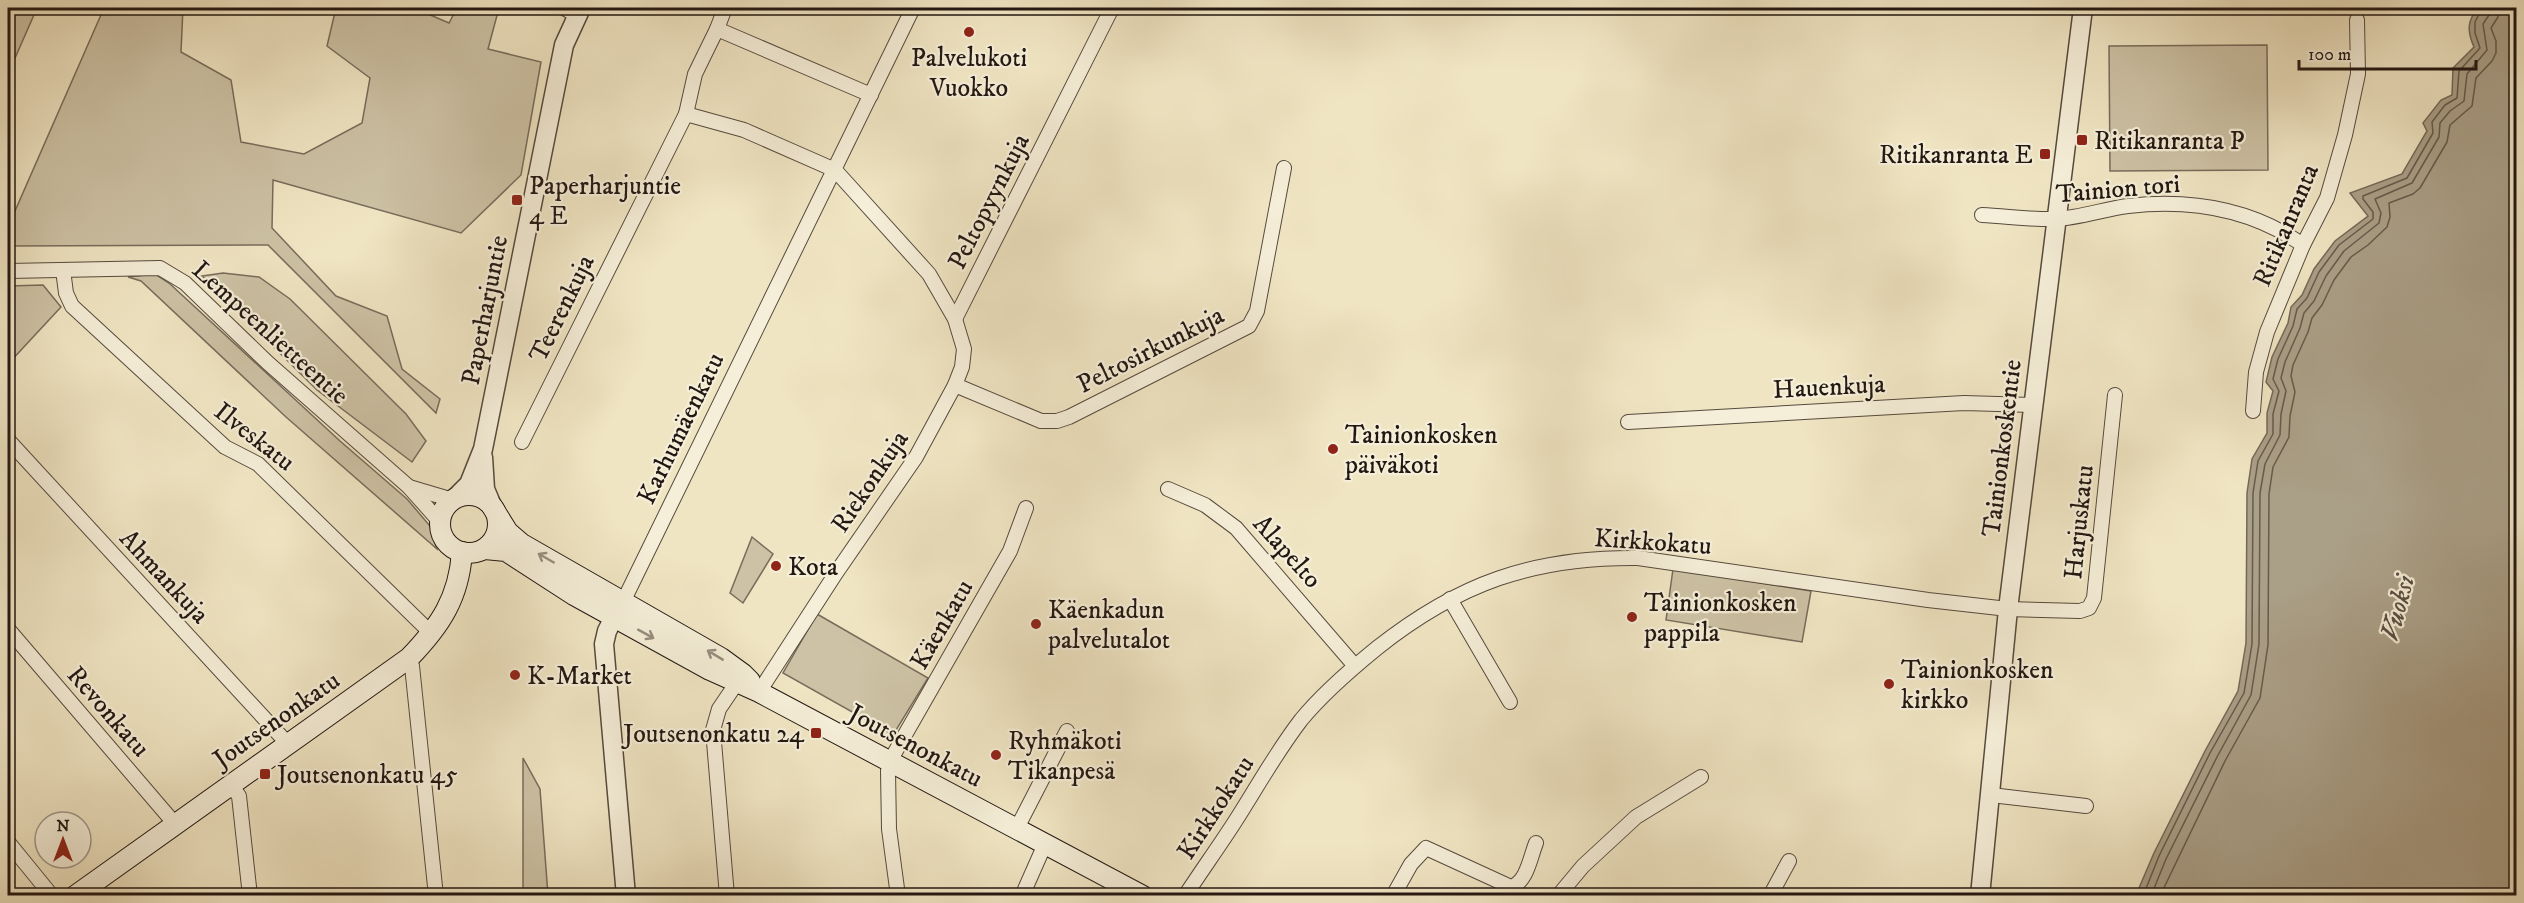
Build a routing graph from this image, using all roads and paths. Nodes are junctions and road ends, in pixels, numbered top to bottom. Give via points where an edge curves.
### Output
1 (725, 8) edge
2 (913, 8) edge
3 (1112, 8) edge
4 (2083, 8) edge
5 (574, 10) edge
6 (2357, 20) dead end
7 (717, 28) junction
8 (871, 95) junction
9 (686, 114) junction
10 (1284, 168) dead end
11 (835, 170) junction
12 (1982, 215) dead end
13 (2046, 218) junction
14 (2303, 245) junction
15 (63, 270) junction
16 (8, 271) edge
17 (955, 319) junction
18 (955, 385) junction
19 (2115, 395) dead end
20 (2032, 405) junction
21 (2253, 411) dead end
22 (1628, 422) dead end
23 (8, 440) edge
24 (522, 442) dead end
25 (483, 449) junction
26 (409, 487) junction
27 (1168, 489) dead end
28 (453, 500) junction
29 (1026, 507) dead end
30 (493, 508) junction
31 (441, 523) junction
32 (484, 549) junction
33 (462, 552) junction
34 (1450, 599) junction
35 (618, 609) junction
36 (2008, 609) junction
37 (8, 629) edge
38 (432, 634) junction
39 (409, 658) junction
40 (1355, 666) junction
41 (740, 678) junction
42 (759, 692) junction
43 (1510, 702) dead end
44 (1067, 731) dead end
45 (288, 744) junction
46 (890, 761) junction
47 (1701, 777) dead end
48 (230, 784) junction
49 (1991, 795) junction
50 (2086, 806) dead end
51 (175, 824) junction
52 (1016, 830) junction
53 (8, 842) edge
54 (1536, 843) dead end
55 (1045, 844) junction
56 (1789, 861) dead end
57 (52, 896) edge
58 (75, 896) edge
59 (250, 896) edge
60 (436, 896) edge
61 (626, 896) edge
62 (727, 896) edge
63 (898, 896) edge
64 (1022, 896) edge
65 (1143, 896) edge
66 (1185, 896) edge
67 (1393, 896) edge
68 (1558, 896) edge
69 (1770, 896) edge
70 (1980, 896) edge

1 - 7 street, Teerenkuja
2 - 8 street, Karhumäenkatu
3 - 17 street, Peltopyynkuja
4 - 13 street, Tainionkoskentie
5 - 25 street, Paperharjuntie
6 - 14 street, Ritikanranta via 2358,74 2345,135 2327,198
7 - 8 street
7 - 9 street, Teerenkuja via 695,74
8 - 11 street, Karhumäenkatu
9 - 11 street via 744,130
9 - 24 street, Teerenkuja
10 - 18 street, Peltosirkunkuja via 1257,311 1249,326 1057,421 1041,421
11 - 17 street via 929,274
11 - 35 street, Karhumäenkatu
12 - 13 street, Tainion tori
13 - 14 street, Tainion tori via 2168,204 2217,208 2252,217
13 - 20 street, Tainionkoskentie
14 - 21 street, Ritikanranta via 2267,332 2256,372
15 - 16 street, Lempeenlietteentie
15 - 26 street, Lempeenlietteentie via 160,268 185,283 268,363
15 - 38 street, Ilveskatu via 72,306 225,447 258,464
17 - 18 street, Riekonkuja via 964,349
18 - 42 street, Riekonkuja via 916,457
19 - 36 street, Harjuskatu via 2094,598 2089,608 2080,611
20 - 22 street, Hauenkuja via 1964,403
20 - 36 street, Tainionkoskentie
23 - 45 street, Ahmankuja
25 - 28 street, Paperharjuntie via 469,484
25 - 30 street, Paperharjuntie via 485,489
26 - 28 street, Lempeenlietteentie
26 - 31 street, Lempeenlietteentie
27 - 40 street, Alapelto via 1205,505 1236,528
28 - 30 main road via 477,496
28 - 31 main road via 444,509
29 - 46 street, Käenkatu via 1010,551
30 - 32 main road via 497,534
35 -> 30 main road, Joutsenonkatu via 515,539
31 - 33 main road via 447,543
32 - 33 main road
32 - 35 main road, Joutsenonkatu via 506,551 574,596
33 - 38 main road, Joutsenonkatu via 454,596
34 - 36 street, Kirkkokatu via 1493,579 1527,569 1598,558 1638,558
34 - 40 street, Kirkkokatu via 1405,626
34 - 43 street
35 - 41 main road, Joutsenonkatu via 721,658
35 - 61 street, Karhumäenkatu via 604,644
36 - 49 street, Tainionkoskentie
37 - 51 street, Revonkatu
38 - 39 main road, Joutsenonkatu
39 - 45 main road, Joutsenonkatu
39 - 60 street
40 - 66 street, Kirkkokatu via 1289,736
41 - 42 main road, Joutsenonkatu
41 - 62 street via 719,709 713,730
42 - 46 main road, Joutsenonkatu
44 - 52 street
45 - 48 main road, Joutsenonkatu
46 - 52 main road, Joutsenonkatu
46 - 63 street via 889,830
47 - 68 street via 1636,817 1583,866
48 - 51 main road, Joutsenonkatu
48 - 59 street via 239,796
49 - 50 street
49 - 70 street, Tainionkoskentie
51 - 58 main road, Joutsenonkatu
52 - 55 main road, Joutsenonkatu
53 - 57 street
54 - 67 street via 1523,878 1511,887 1426,848 1411,864
55 - 64 street
55 - 65 main road, Joutsenonkatu
56 - 69 street

